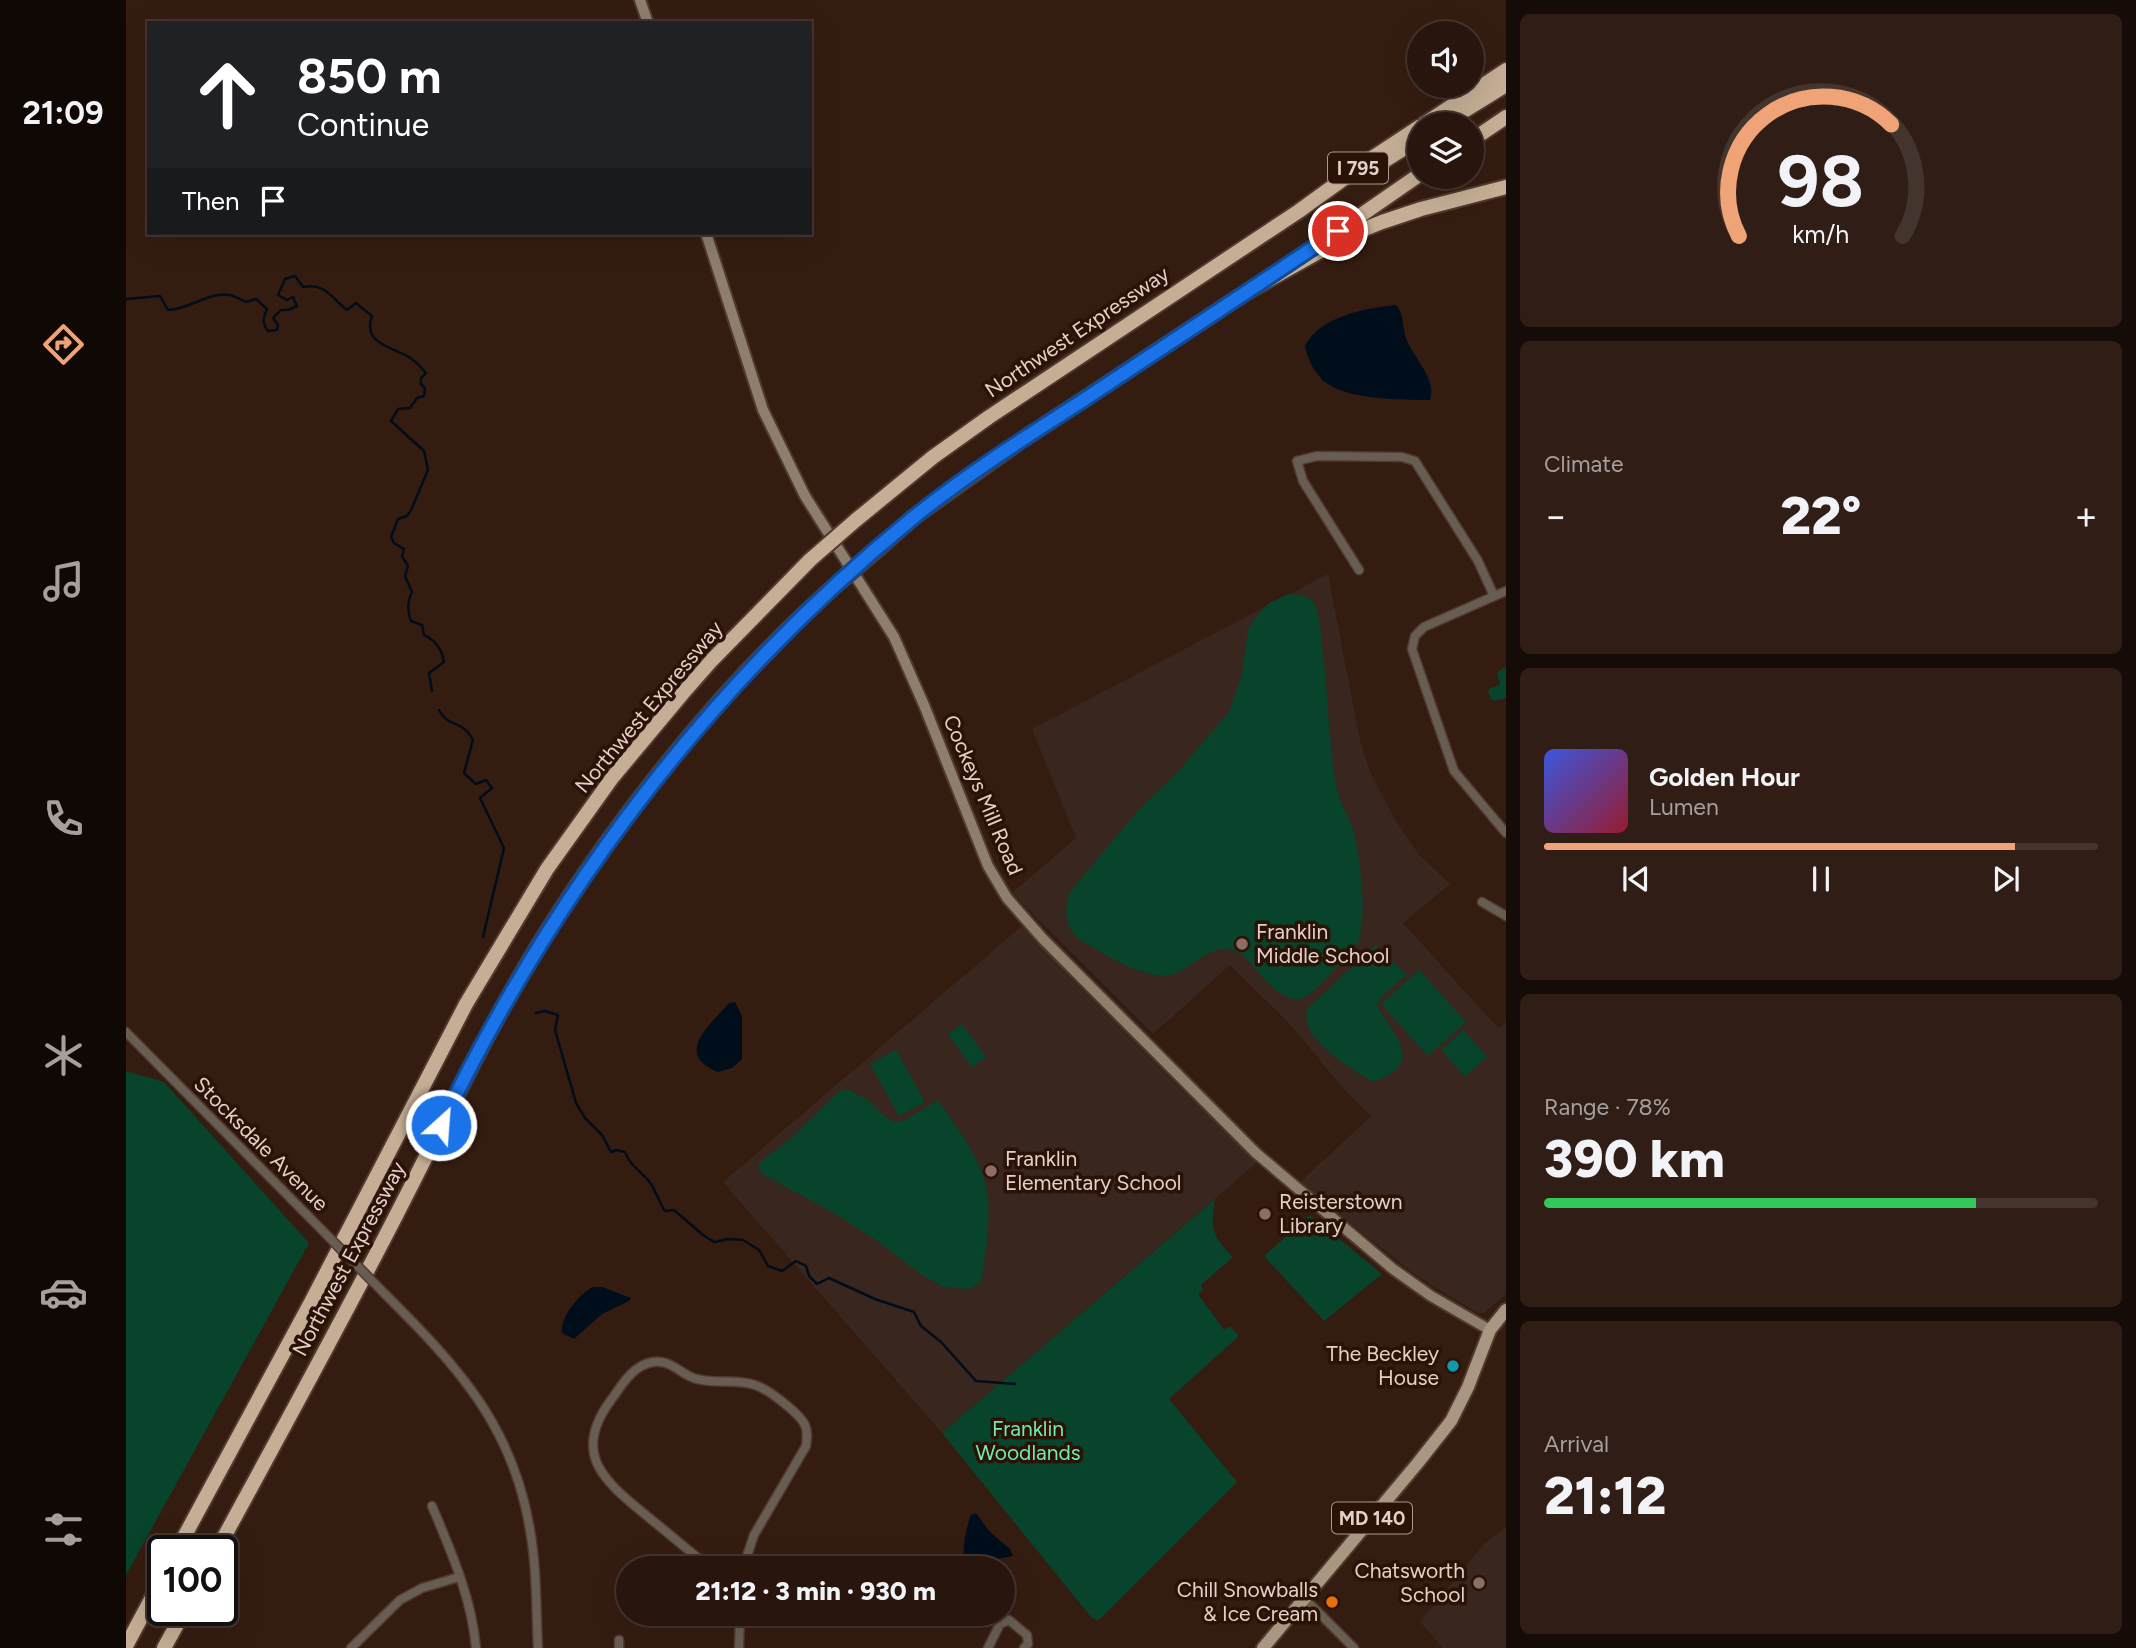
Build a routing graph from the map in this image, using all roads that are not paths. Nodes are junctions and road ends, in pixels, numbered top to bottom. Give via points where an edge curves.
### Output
1 (640, 0) edge
2 (647, 21) edge
3 (1506, 70) edge
4 (1506, 85) edge
5 (1442, 112) edge
6 (1462, 112) edge
7 (1506, 117) edge
8 (1484, 132) edge
9 (1407, 135) edge
10 (1407, 146) edge
11 (1407, 183) edge
12 (1506, 187) edge
13 (1299, 211) junction
14 (707, 235) edge
15 (1242, 295) junction
16 (1359, 570) dead end
17 (1506, 591) edge
18 (1494, 596) junction
19 (1506, 834) edge
20 (1482, 902) dead end
21 (1506, 916) edge
22 (126, 1032) edge
23 (1506, 1310) edge
24 (1490, 1330) junction
25 (432, 1506) dead end
26 (185, 1535) edge
27 (225, 1535) edge
28 (696, 1556) edge
29 (747, 1556) edge
30 (459, 1577) junction
31 (1304, 1599) junction
32 (147, 1607) edge
33 (176, 1626) edge
34 (740, 1626) edge
35 (126, 1646) edge
36 (164, 1648) edge
37 (351, 1648) edge
38 (476, 1648) edge
39 (538, 1648) edge
40 (739, 1648) edge
41 (988, 1648) edge
42 (1024, 1648) edge
43 (1263, 1648) edge
44 (1354, 1648) edge

1 - 2 street
3 - 5 highway, Northwest Expressway / I 795
4 - 6 highway
7 - 8 highway
9 - 13 highway, Northwest Expressway / I 795
10 - 13 highway
11 - 15 highway
12 - 15 highway, Northwest Expressway via 1421,209 1347,236
13 - 26 highway, Northwest Expressway / I 795, bridge via 933,457 810,561 683,692 612,778 547,869 466,1004
14 - 24 street, Cockeys Mill Road via 763,410 805,496 894,637 988,866 1007,898 1159,1058 1263,1159 1393,1269
15 - 27 highway, Northwest Expressway, bridge via 914,517 801,615 709,714 613,835 540,944 464,1078
16 - 18 street via 1303,481 1297,461 1317,456 1415,461 1478,561
17 - 18 street
18 - 19 street via 1424,627 1415,636 1412,649 1450,763
20 - 21 street
22 - 39 street, Stocksdale Avenue, bridge via 437,1346 468,1383 511,1460 531,1532
23 - 24 main road, MD 140
24 - 31 main road, MD 140 via 1451,1421
25 - 30 street
28 - 29 street via 611,1486 594,1455 594,1433 602,1412 632,1373 648,1363 662,1361 699,1380 756,1385 803,1423 806,1446 754,1535
30 - 37 street via 400,1600
30 - 38 street
31 - 43 main road, MD 140
31 - 44 street
32 - 35 highway
33 - 36 highway
34 - 40 street
41 - 42 street via 1000,1624 1009,1620 1027,1635

